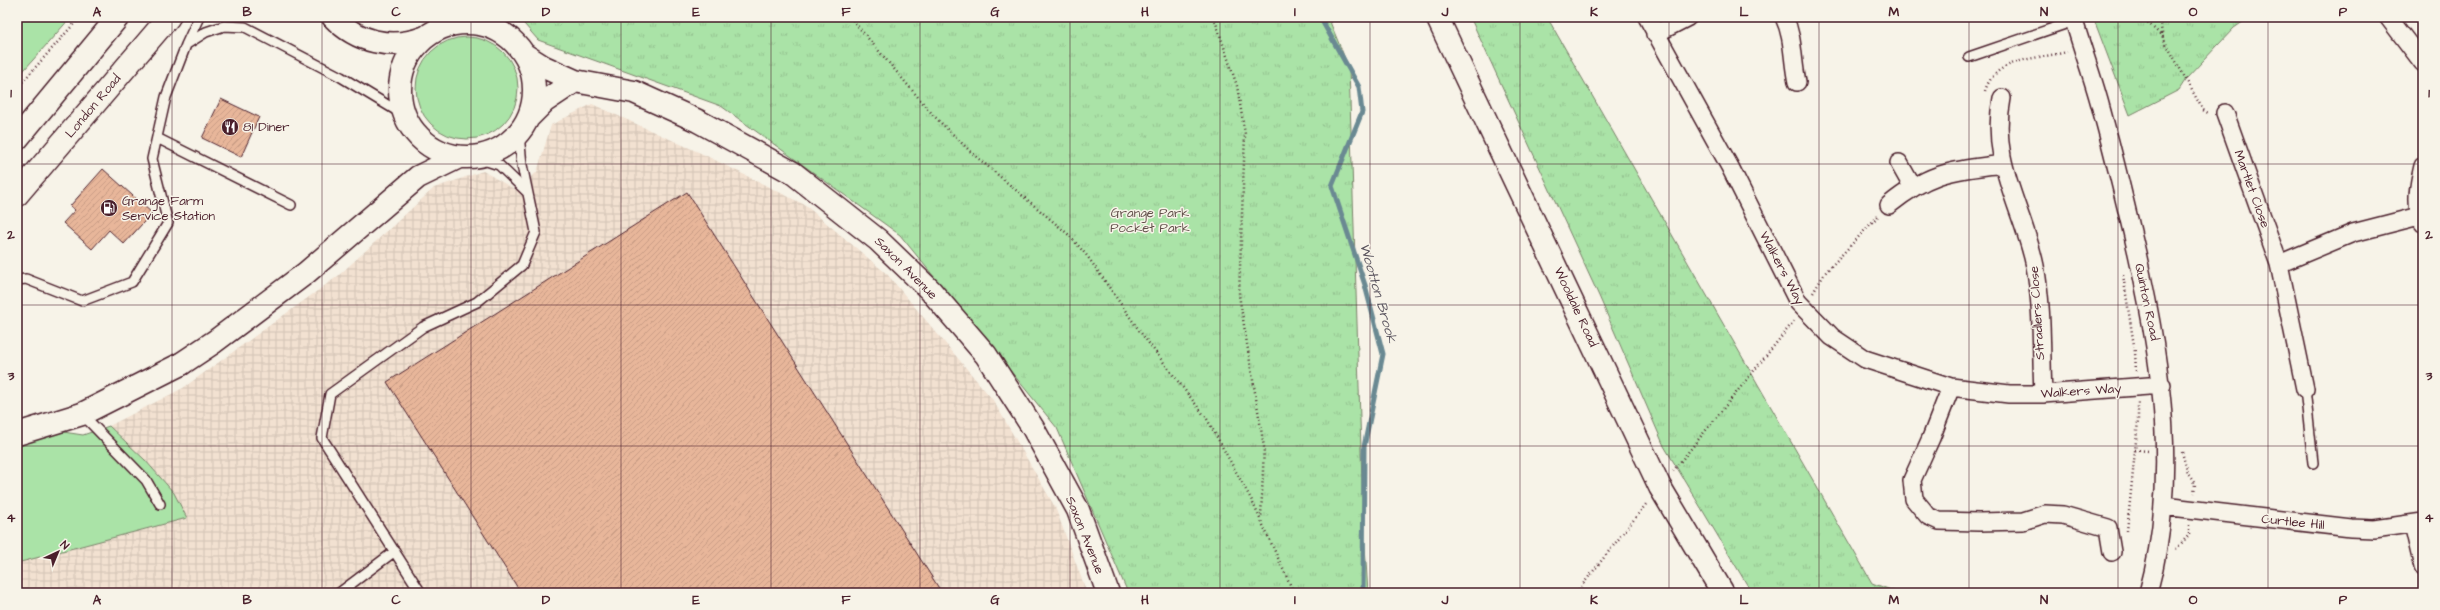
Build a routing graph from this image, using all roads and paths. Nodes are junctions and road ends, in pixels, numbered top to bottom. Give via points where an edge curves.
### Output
1 (80, 17) edge
2 (118, 17) edge
3 (169, 17) edge
4 (199, 17) edge
5 (333, 17) edge
6 (850, 17) edge
7 (1214, 17) edge
8 (1437, 17) edge
9 (1646, 17) edge
10 (1688, 17) edge
11 (1784, 17) edge
12 (2142, 17) edge
13 (2159, 17) edge
14 (2388, 17) edge
15 (2073, 19) edge
16 (492, 23) edge
17 (435, 28) edge
18 (1655, 34) junction
19 (2163, 38) junction
20 (186, 44) junction
21 (2083, 48) junction
22 (525, 55) junction
23 (1969, 57) dead end
24 (2423, 63) edge
25 (576, 81) junction
26 (1797, 82) dead end
27 (17, 88) edge
28 (2002, 98) dead end
29 (1984, 99) dead end
30 (2225, 113) joint
31 (404, 115) junction
32 (524, 126) junction
33 (157, 138) junction
34 (17, 139) edge
35 (467, 157) junction
36 (1899, 163) dead end
37 (2002, 164) junction
38 (2423, 166) edge
39 (1912, 186) junction
40 (528, 193) junction
41 (17, 195) edge
42 (1890, 204) joint
43 (291, 205) dead end
44 (2421, 219) edge
45 (2279, 264) junction
46 (2122, 270) dead end
47 (17, 280) edge
48 (1804, 308) junction
49 (2162, 385) junction
50 (1951, 387) junction
51 (2137, 387) junction
52 (2305, 389) joint
53 (2043, 394) junction
54 (82, 414) junction
55 (17, 434) edge
56 (2313, 463) dead end
57 (1660, 487) junction
58 (160, 504) dead end
59 (2163, 506) junction
60 (1261, 520) junction
61 (2418, 523) edge
62 (2126, 532) dead end
63 (395, 551) junction
64 (2112, 552) dead end
65 (2423, 567) edge
66 (339, 593) edge
67 (422, 593) edge
68 (1108, 593) edge
69 (1294, 593) edge
70 (1576, 593) edge
71 (1723, 593) edge
72 (2148, 593) edge

1 - 27 path
2 - 34 main road
3 - 41 main road, London Road
4 - 20 lane
5 - 17 main road via 350,32 368,40 391,44 408,43
6 - 60 path via 934,116 972,153 1069,235 1088,257 1141,333 1207,419
7 - 60 path via 1237,86 1246,134 1239,295 1264,447
8 - 57 main road, Wooldale Road
9 - 18 street, Walkers Way
10 - 18 street
11 - 26 street via 1793,43
12 - 19 path
13 - 19 path
14 - 24 street
15 - 21 street, Quinton Road
15 - 23 lane
16 - 17 main road via 455,23
16 - 22 main road via 512,39
17 - 31 main road via 405,63 400,80
18 - 48 street, Walkers Way via 1730,167 1798,302
19 - 30 path via 2203,110 2212,116
20 - 31 lane via 206,32 224,26 245,27 273,44 341,77
20 - 33 lane via 166,97
21 - 29 path via 2010,64 1999,69 1988,80
21 - 49 street, Quinton Road via 2124,194 2154,326
22 - 25 main road, Saxon Avenue via 544,67
22 - 32 main road via 531,69 534,98
25 - 32 main road via 545,101
25 - 68 main road, Saxon Avenue via 634,92 698,121 793,173 878,240 930,290 986,355 1033,428 1078,510
28 - 37 street, Stradlers Close via 1997,120
30 - 45 street, Martlet Close
31 - 35 main road via 427,143 449,155
32 - 35 main road via 493,152
32 - 40 lane
33 - 43 lane
33 - 47 lane via 152,158 168,223 132,282 82,301 26,279
35 - 40 lane via 499,165
35 - 54 main road via 418,177 306,272 214,342 181,364
36 - 39 street
37 - 39 street via 1953,170
37 - 53 street, Stradlers Close via 2035,265
38 - 44 street via 2418,193
39 - 42 street
40 - 63 lane via 536,232 522,265 477,302 423,327 330,394 322,438
42 - 48 path via 1825,273
44 - 45 street via 2353,233
45 - 52 street, Martlet Close
46 - 51 path via 2136,352
48 - 50 street, Walkers Way via 1832,336 1865,360
48 - 57 path
49 - 51 street, Walkers Way
49 - 59 street, Quinton Road via 2166,452
50 - 53 street, Walkers Way via 2009,394
50 - 64 street via 1932,438 1912,480 1914,499 1928,516 1939,521 1979,522 2023,521 2045,514 2063,515 2108,528
51 - 53 street, Walkers Way
51 - 62 path via 2138,421
52 - 56 lane
54 - 55 main road
54 - 58 lane via 146,480
57 - 70 path
57 - 71 main road, Wooldale Road
59 - 61 street, Curtlee Hill via 2351,528 2374,529
59 - 72 street, Quinton Road
60 - 69 path
61 - 65 street
63 - 66 lane
63 - 67 lane

